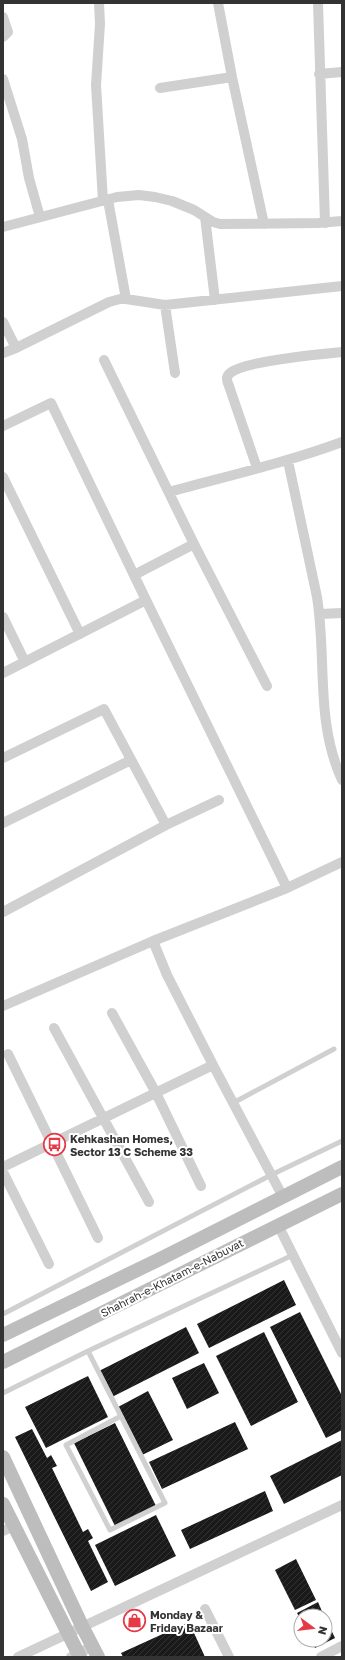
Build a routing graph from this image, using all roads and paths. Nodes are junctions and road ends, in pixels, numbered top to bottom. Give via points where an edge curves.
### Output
1 (99, 3) edge
2 (218, 3) edge
3 (318, 3) edge
4 (3, 17) edge
5 (3, 37) edge
6 (342, 72) edge
7 (320, 74) junction
8 (232, 77) junction
9 (3, 79) edge
10 (160, 88) dead end
11 (105, 201) junction
12 (40, 217) junction
13 (205, 217) junction
14 (342, 220) edge
15 (325, 223) junction
16 (264, 224) junction
17 (3, 227) edge
18 (342, 286) edge
19 (126, 299) junction
20 (215, 300) junction
21 (165, 305) junction
22 (3, 322) edge
23 (16, 348) junction
24 (342, 352) edge
25 (3, 353) edge
26 (104, 360) dead end
27 (175, 373) dead end
28 (3, 426) edge
29 (342, 442) edge
30 (288, 461) junction
31 (257, 468) junction
32 (3, 477) edge
33 (169, 492) junction
34 (194, 544) junction
35 (134, 575) junction
36 (146, 600) junction
37 (342, 613) edge
38 (320, 614) junction
39 (3, 617) edge
40 (80, 634) junction
41 (25, 662) junction
42 (3, 673) edge
43 (267, 686) dead end
44 (3, 758) edge
45 (131, 760) junction
46 (342, 780) edge
47 (219, 800) dead end
48 (3, 823) edge
49 (166, 825) junction
50 (342, 862) edge
51 (287, 888) junction
52 (3, 912) edge
53 (153, 941) junction
54 (3, 1006) edge
55 (112, 1013) dead end
56 (54, 1028) dead end
57 (334, 1050) dead end
58 (8, 1054) dead end
59 (213, 1065) junction
60 (156, 1093) junction
61 (233, 1103) junction
62 (104, 1118) junction
63 (342, 1141) edge
64 (51, 1144) junction
65 (3, 1167) edge
66 (342, 1167) edge
67 (3, 1172) edge
68 (271, 1175) junction
69 (201, 1186) dead end
70 (342, 1194) edge
71 (283, 1197) junction
72 (149, 1202) dead end
73 (278, 1225) junction
74 (98, 1238) dead end
75 (293, 1255) junction
76 (49, 1264) dead end
77 (3, 1314) edge
78 (3, 1335) edge
79 (88, 1351) junction
80 (342, 1353) edge
81 (3, 1362) edge
82 (3, 1393) edge
83 (121, 1416) junction
84 (3, 1457) edge
85 (3, 1504) edge
86 (342, 1505) edge
87 (8, 1528) edge
88 (205, 1608) dead end
89 (82, 1626) junction
90 (67, 1633) junction
91 (342, 1646) edge
92 (96, 1652) edge
93 (76, 1656) edge
94 (18, 1657) edge
95 (229, 1657) edge
96 (321, 1657) edge

1 - 11 street via 96,85
2 - 8 street
3 - 7 street
4 - 5 street via 8,32
6 - 7 street
7 - 15 street
8 - 10 street
8 - 16 street
9 - 12 street via 22,139
11 - 12 street
11 - 13 street via 117,197 155,197 194,210
11 - 19 street
12 - 17 street
13 - 16 street via 220,224
13 - 20 street
14 - 15 street
15 - 16 street
18 - 20 street
19 - 21 street
19 - 23 street via 109,302
20 - 21 street
21 - 27 street
22 - 23 street
23 - 25 street
24 - 31 street via 268,361 234,370 229,374 227,380
26 - 33 street
28 - 35 street via 51,403
29 - 30 street
30 - 31 street
30 - 38 street
31 - 33 street
32 - 40 street
33 - 34 street
34 - 35 street
34 - 43 street
35 - 36 street
36 - 40 street
36 - 51 street
37 - 38 street
38 - 46 street via 323,699 331,753
39 - 41 street
40 - 41 street
41 - 42 street
44 - 45 street via 104,710
45 - 48 street
45 - 49 street
47 - 49 street
49 - 52 street
50 - 51 street
51 - 53 street
53 - 54 street
53 - 59 street
55 - 60 street
56 - 62 street
57 - 61 lane
58 - 64 street
59 - 60 street
59 - 61 street
60 - 62 street
60 - 69 street
61 - 68 street
62 - 64 street
62 - 72 street
63 - 68 lane
64 - 65 street
64 - 74 street
66 - 71 main road, Shahrah-e-Khatam-e-Nabuvat
67 - 76 street
68 - 71 street
68 - 77 lane
70 - 73 main road, Shahrah-e-Khatam-e-Nabuvat
71 - 78 main road, Shahrah-e-Khatam-e-Nabuvat
73 - 75 street
73 - 81 main road, Shahrah-e-Khatam-e-Nabuvat
75 - 79 lane
75 - 80 street
79 - 82 lane
79 - 83 lane
83 - 83 lane via 165,1503 110,1530 66,1445
84 - 89 main road
85 - 87 main road
86 - 89 street
87 - 90 main road
88 - 95 street
89 - 90 street
89 - 92 main road
90 - 93 main road
90 - 94 street
91 - 96 street
92 - 93 street

